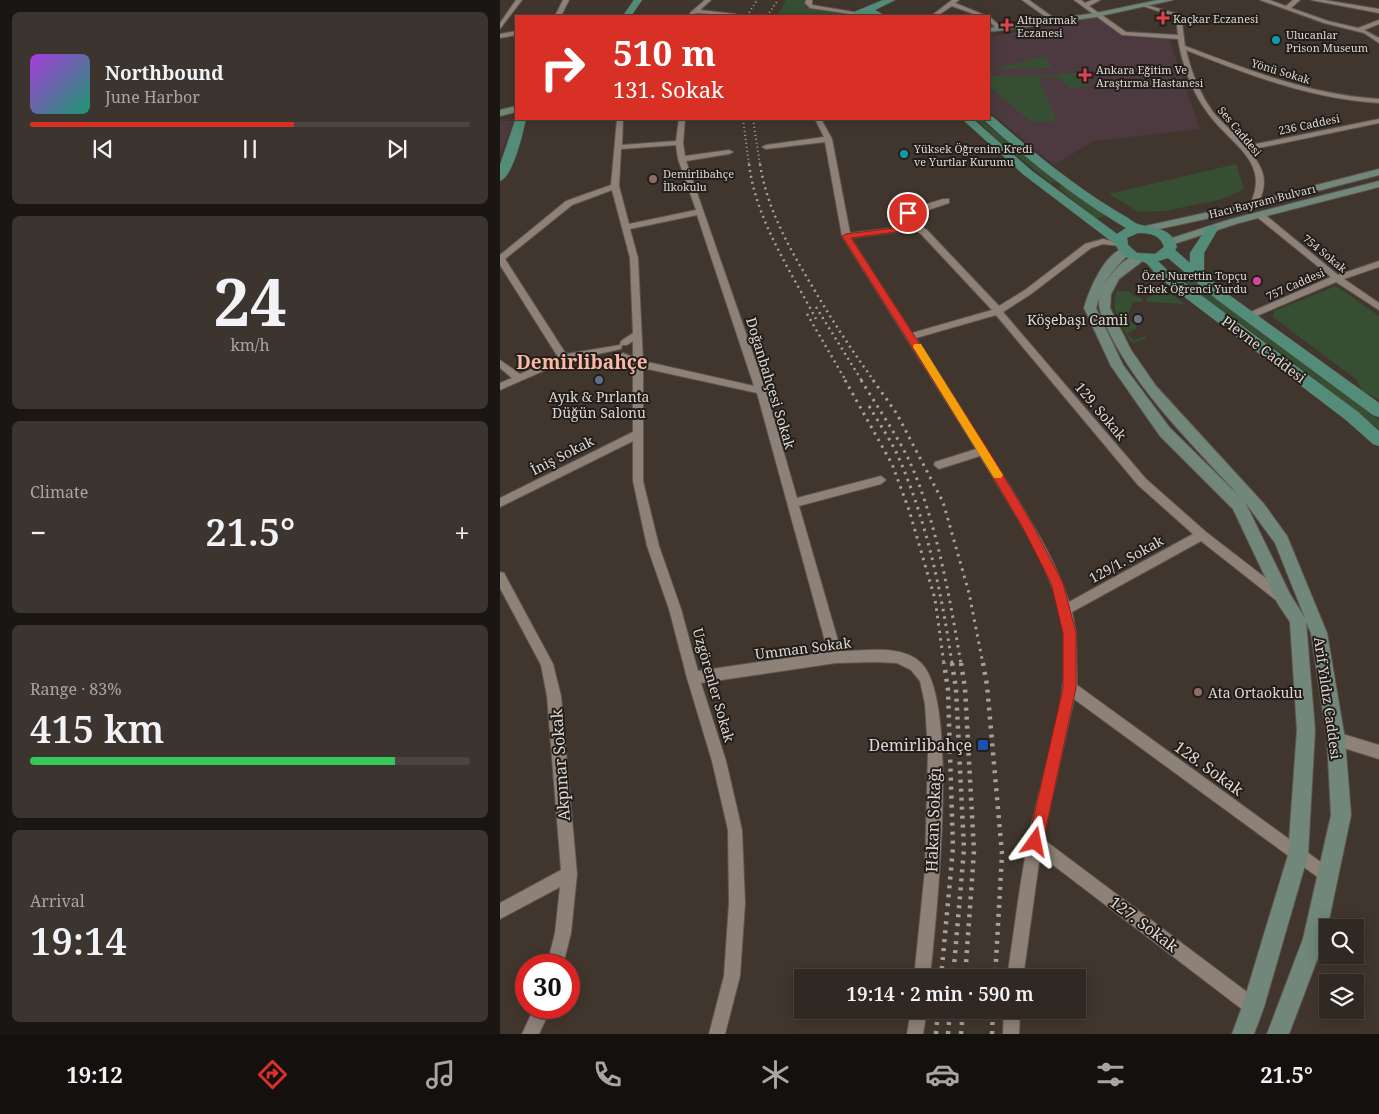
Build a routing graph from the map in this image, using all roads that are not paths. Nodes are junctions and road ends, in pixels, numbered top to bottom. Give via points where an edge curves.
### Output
1 (519, 0) edge
2 (566, 0) edge
3 (629, 0) edge
4 (638, 0) edge
5 (708, 0) edge
6 (809, 0) edge
7 (891, 0) edge
8 (904, 0) edge
9 (1025, 0) edge
10 (1077, 0) edge
11 (1097, 0) edge
12 (1169, 0) edge
13 (1263, 0) edge
14 (1297, 0) edge
15 (1314, 0) edge
16 (953, 2) edge
17 (1145, 5) junction
18 (1084, 6) junction
19 (1287, 8) junction
20 (1379, 11) edge
21 (695, 12) junction
22 (856, 14) edge
23 (558, 15) edge
24 (620, 15) edge
25 (628, 15) edge
26 (690, 15) edge
27 (732, 15) edge
28 (868, 15) edge
29 (882, 15) edge
30 (935, 15) edge
31 (982, 15) edge
32 (1096, 15) junction
33 (990, 19) edge
34 (1056, 21) junction
35 (1379, 22) edge
36 (500, 26) edge
37 (1366, 26) junction
38 (1000, 29) junction
39 (990, 30) edge
40 (1358, 30) junction
41 (515, 33) edge
42 (1379, 33) edge
43 (500, 36) edge
44 (1179, 37) junction
45 (1379, 41) edge
46 (1181, 46) junction
47 (1379, 102) edge
48 (515, 109) edge
49 (500, 113) edge
50 (515, 115) edge
51 (500, 119) edge
52 (990, 119) edge
53 (521, 120) edge
54 (533, 120) edge
55 (620, 120) edge
56 (682, 120) edge
57 (818, 120) edge
58 (968, 120) edge
59 (1377, 122) edge
60 (828, 139) junction
61 (514, 143) junction
62 (678, 143) junction
63 (618, 147) junction
64 (766, 147) dead end
65 (1244, 149) junction
66 (729, 152) dead end
67 (682, 159) junction
68 (1379, 172) edge
69 (500, 178) edge
70 (1379, 184) edge
71 (615, 186) junction
72 (946, 202) dead end
73 (1254, 204) junction
74 (699, 212) junction
75 (1260, 215) junction
76 (913, 225) junction
77 (627, 227) junction
78 (1141, 229) junction
79 (1212, 230) junction
80 (846, 236) junction
81 (1170, 247) junction
82 (1131, 251) junction
83 (500, 259) edge
84 (1379, 264) edge
85 (1197, 278) junction
86 (1338, 278) junction
87 (1379, 307) edge
88 (998, 311) junction
89 (1249, 316) junction
90 (638, 334) junction
91 (911, 336) junction
92 (638, 346) junction
93 (621, 350) junction
94 (564, 358) junction
95 (637, 362) junction
96 (500, 363) edge
97 (519, 378) junction
98 (500, 388) edge
99 (761, 391) junction
100 (1379, 411) edge
101 (638, 434) junction
102 (1379, 440) edge
103 (983, 451) junction
104 (939, 465) dead end
105 (881, 480) dead end
106 (500, 503) edge
107 (792, 503) junction
108 (1202, 535) junction
109 (500, 577) edge
110 (1284, 599) junction
111 (1065, 610) junction
112 (836, 657) junction
113 (916, 666) joint
114 (693, 678) junction
115 (1070, 688) junction
116 (1336, 739) junction
117 (1379, 752) edge
118 (1035, 842) junction
119 (1298, 855) junction
120 (569, 874) junction
121 (1328, 876) junction
122 (500, 910) edge
123 (558, 954) edge
124 (923, 969) edge
125 (1016, 969) edge
126 (1253, 1007) junction
127 (538, 1019) edge
128 (918, 1019) edge
129 (1012, 1019) edge
130 (530, 1034) edge
131 (717, 1034) edge
132 (915, 1034) edge
133 (1011, 1034) edge
134 (1243, 1034) edge
135 (1278, 1034) edge

1 - 36 street
2 - 23 street
3 - 24 main road
4 - 25 main road
5 - 21 street
6 - 22 street via 810,6
7 - 22 main road
8 - 29 main road
9 - 34 street
10 - 18 street
11 - 18 street
12 - 17 main road
13 - 19 street
14 - 19 street
15 - 20 street
16 - 30 street
16 - 31 street
17 - 32 main road
17 - 44 street, Ses Caddesi via 1178,16
18 - 32 street
19 - 40 street
21 - 26 street
21 - 27 street
22 - 28 main road
32 - 34 main road
32 - 44 street via 1124,34
33 - 38 street
34 - 38 main road
35 - 37 street
37 - 40 street
37 - 42 street
38 - 39 main road
40 - 45 street
41 - 43 street
44 - 46 street, Ses Caddesi
46 - 47 street, Yönü Sokak via 1295,86
46 - 65 street, Ses Caddesi via 1191,77 1210,112
48 - 49 main road
50 - 51 main road
52 - 78 main road, Plevne Caddesi via 1030,154 1110,214
53 - 61 main road
54 - 61 main road
55 - 63 street, Uzgörenler Sokak
56 - 62 street, Doğanbahçesi Sokak
57 - 60 street
58 - 82 main road, Plevne Caddesi via 1028,173
59 - 65 street, 236 Caddesi
60 - 64 street
60 - 80 street
61 - 69 main road
62 - 63 street
62 - 67 street, Doğanbahçesi Sokak
63 - 71 street, Uzgörenler Sokak
65 - 73 street, Ses Caddesi via 1257,166 1262,183
66 - 67 street
67 - 74 street, Doğanbahçesi Sokak
68 - 73 main road, Hacı Bayram Bulvarı
70 - 75 main road, Hacı Bayram Bulvarı
71 - 77 street, Uzgörenler Sokak
71 - 83 street via 569,203
72 - 76 street via 908,213 906,216
73 - 78 main road, Hacı Bayram Bulvarı
74 - 77 street
74 - 99 street, Doğanbahçesi Sokak
75 - 79 main road, Hacı Bayram Bulvarı
75 - 86 street, 754 Sokak
76 - 80 street
76 - 88 street, 129. Sokak via 924,232
77 - 90 street, Uzgörenler Sokak via 634,258
78 - 81 main road, Plevne Caddesi via 1161,233
78 - 82 main road via 1124,233
79 - 81 main road, Hacı Bayram Bulvarı
79 - 85 main road via 1197,253
80 - 91 street
81 - 82 main road via 1164,255
81 - 85 main road, Plevne Caddesi
82 - 88 street via 1103,241 1088,246
82 - 102 main road, Plevne Caddesi via 1352,416
82 - 110 main road, Arif Yıldız Caddesi via 1098,280 1090,308 1117,366 1165,432 1239,505
82 - 116 main road, Arif Yıldız Caddesi via 1105,294 1104,308 1125,352 1151,389 1258,508 1282,540 1319,633
83 - 94 street
84 - 86 street, 757 Caddesi
85 - 89 main road, Plevne Caddesi
86 - 87 street, 754 Sokak
86 - 89 street, 757 Caddesi
88 - 91 street
88 - 108 street, 129. Sokak via 1142,482
89 - 100 main road, Plevne Caddesi
90 - 92 street, Uzgörenler Sokak
90 - 93 street
91 - 103 street
92 - 93 street via 634,354
92 - 95 street, Uzgörenler Sokak
93 - 94 street
93 - 95 street
94 - 97 street
95 - 99 street
95 - 101 street, Uzgörenler Sokak
96 - 97 street
97 - 98 street
99 - 107 street, Doğanbahçesi Sokak
101 - 106 street, İniş Sokak
101 - 114 street, Uzgörenler Sokak via 638,480
103 - 104 street
103 - 111 street via 1057,583
105 - 107 street
107 - 112 street, Doğanbahçesi Sokak
108 - 110 street, 129. Sokak
108 - 111 street, 129/1. Sokak
109 - 120 street, Akpınar Sokak via 547,664 558,729
110 - 119 main road, Arif Yıldız Caddesi via 1298,621 1306,730
111 - 115 street via 1070,633
112 - 113 street, Umman Sokak via 898,657
112 - 114 street, Umman Sokak
113 - 124 street, Hakan Sokağı via 926,679 932,704 935,751 933,870
114 - 131 street, Uzgörenler Sokak via 719,761 735,830 737,903 732,976
115 - 118 street
115 - 119 street, 128. Sokak
116 - 117 street
116 - 121 main road, Arif Yıldız Caddesi via 1341,816
118 - 125 street
118 - 126 street, 127. Sokak
119 - 121 street, 128. Sokak
119 - 126 main road, Arif Yıldız Caddesi
120 - 122 street
120 - 123 street, Akpınar Sokak
121 - 135 main road, Arif Yıldız Caddesi via 1314,939
126 - 134 main road, Arif Yıldız Caddesi
127 - 130 street
128 - 132 street
129 - 133 street

